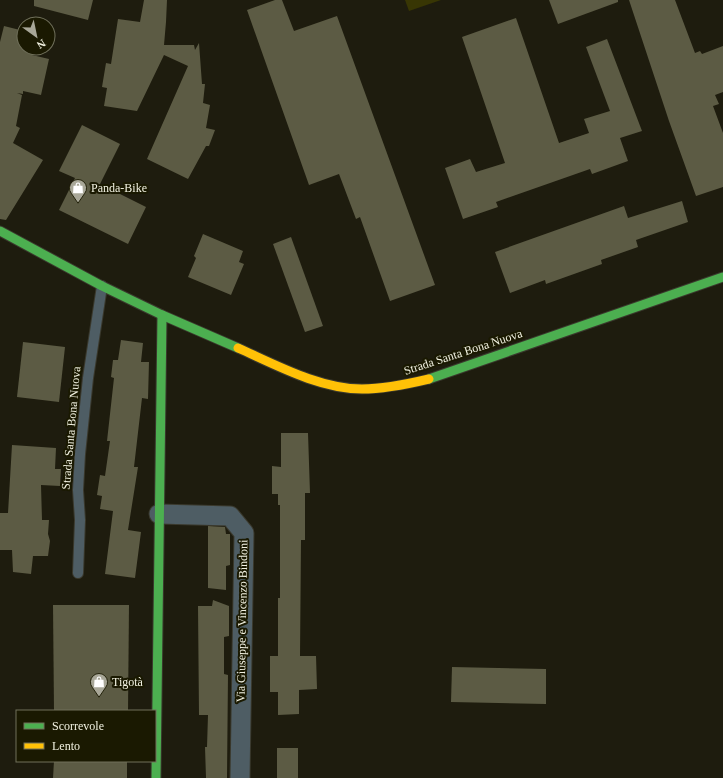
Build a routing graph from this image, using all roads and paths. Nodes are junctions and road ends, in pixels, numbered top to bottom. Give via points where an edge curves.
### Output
1 (0, 232) edge
2 (723, 278) edge
3 (102, 286) junction
4 (162, 315) junction
5 (159, 514) junction
6 (78, 573) dead end
7 (156, 778) edge
8 (240, 778) edge

1 - 3 street, Strada Santa Bona Nuova
2 - 4 street, Strada Santa Bona Nuova via 428,379 380,388 346,388 307,378
3 - 4 street, Strada Santa Bona Nuova
3 - 6 lane, Strada Santa Bona Nuova via 80,454
4 - 5 street
5 - 7 street
5 - 8 street, Via Giuseppe e Vincenzo Bindoni via 230,516 244,533

